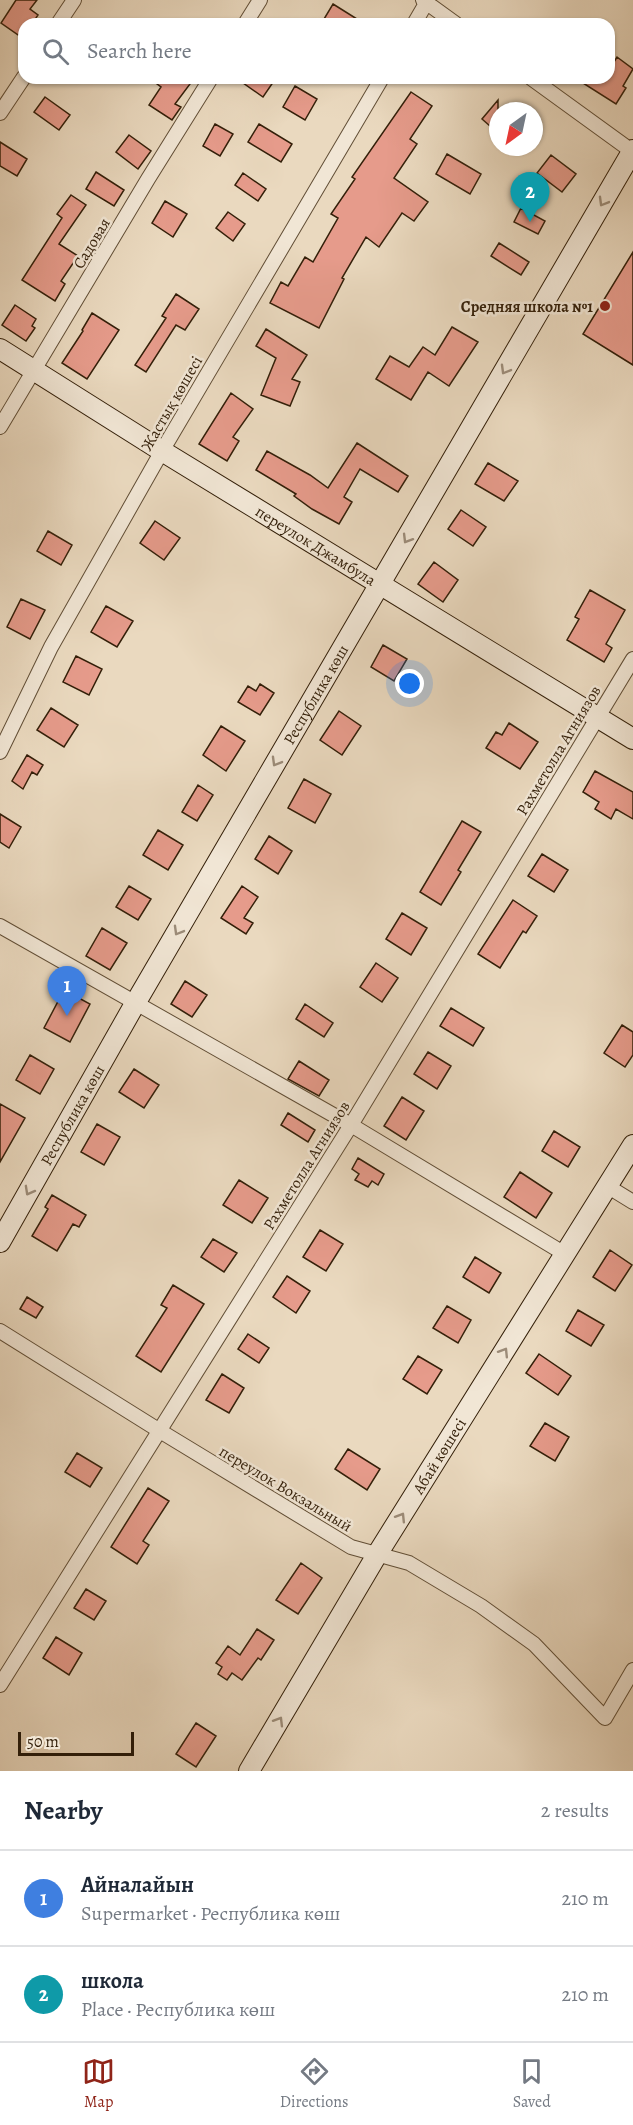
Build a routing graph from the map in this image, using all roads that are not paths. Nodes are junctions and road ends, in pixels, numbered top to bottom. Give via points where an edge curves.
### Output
1 (74, 0) edge
2 (260, 0) edge
3 (426, 1) edge
4 (62, 18) edge
5 (249, 18) edge
6 (417, 18) edge
7 (448, 18) edge
8 (19, 84) edge
9 (208, 84) edge
10 (378, 84) edge
11 (539, 84) edge
12 (0, 113) edge
13 (633, 151) edge
14 (0, 349) edge
15 (34, 370) junction
16 (0, 427) edge
17 (162, 451) junction
18 (380, 585) junction
19 (633, 658) edge
20 (597, 717) junction
21 (633, 739) edge
22 (0, 752) edge
23 (0, 926) edge
24 (136, 1002) junction
25 (351, 1125) junction
26 (633, 1144) edge
27 (607, 1186) junction
28 (633, 1202) edge
29 (0, 1242) edge
30 (565, 1254) junction
31 (0, 1331) edge
32 (160, 1431) junction
33 (378, 1553) junction
34 (633, 1670) edge
35 (0, 1685) edge
36 (249, 1771) edge

1 - 4 street
2 - 5 street
3 - 6 street
3 - 7 street
8 - 12 street
9 - 15 street, Садовая
10 - 17 street, Жастық көшесі
11 - 13 street
13 -> 18 main road, Республика көш
14 - 15 main road, переулок Джамбула
15 - 16 street, Садовая
15 - 17 main road, переулок Джамбула
17 - 18 main road, переулок Джамбула
17 - 22 street, Жастық көшесі via 51,647
18 - 20 main road, переулок Джамбула
18 -> 24 main road, Республика көш
19 - 20 street, Рахметолла Агниязов
20 - 21 main road, переулок Джамбула
20 - 25 street, Рахметолла Агниязов
23 - 24 street
24 - 25 street
24 -> 29 main road, Республика көш
25 - 30 street
25 - 32 street, Рахметолла Агниязов
26 - 27 main road, Абай көшесі
27 - 28 street
27 - 30 main road, Абай көшесі
33 -> 30 main road, Абай көшесі
31 - 32 street, переулок Вокзальный
32 - 33 street, переулок Вокзальный via 351,1547
32 - 35 street, Рахметолла Агниязов
33 - 34 street, переулок Вокзальный via 409,1563 481,1606 534,1644 605,1718
36 -> 33 main road, Абай көшесі

